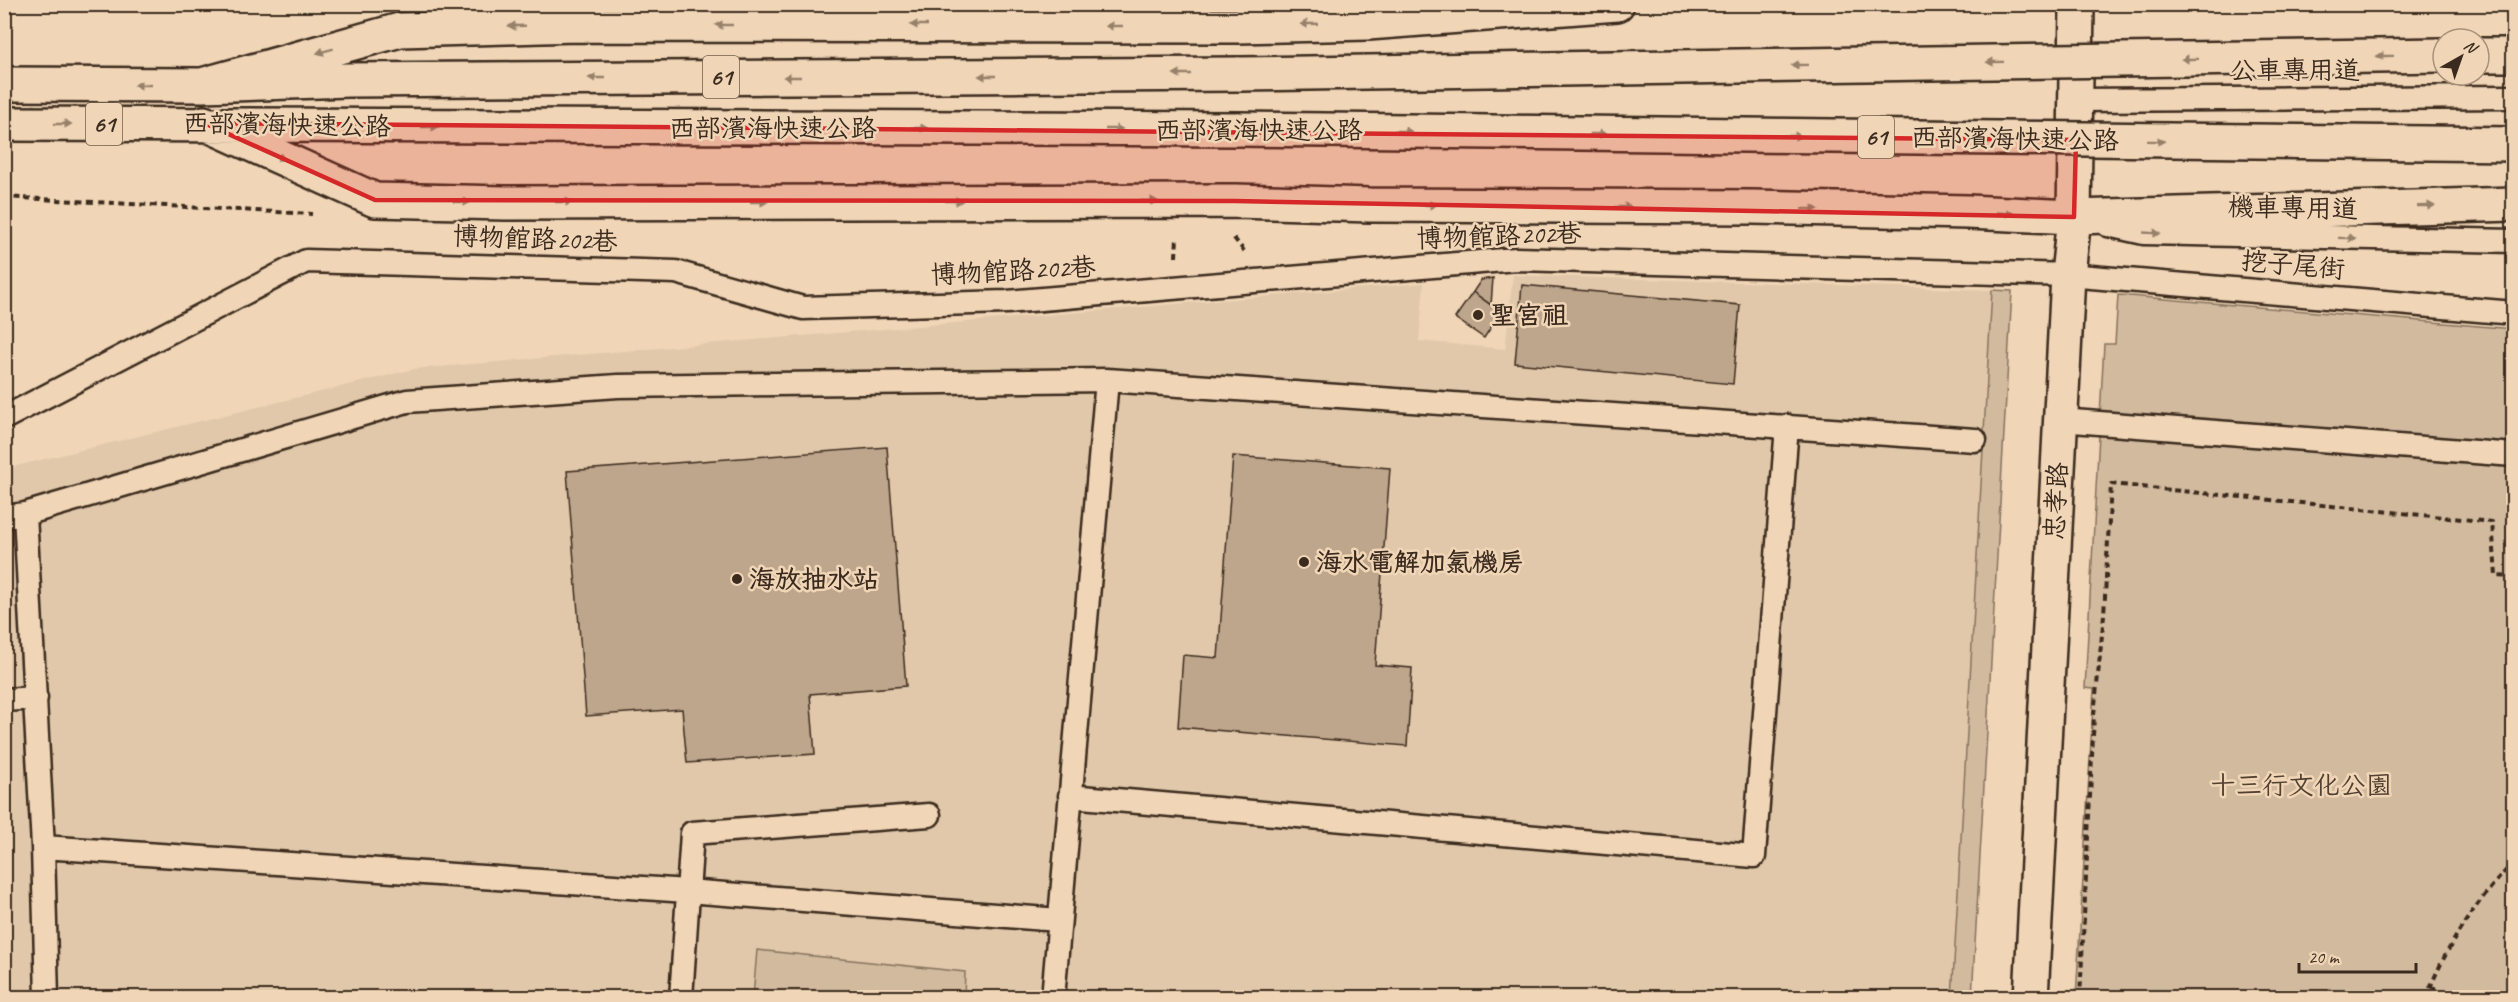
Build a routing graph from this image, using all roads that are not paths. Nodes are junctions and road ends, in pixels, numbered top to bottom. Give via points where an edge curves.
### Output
1 (1617, 4) edge
2 (2077, 4) edge
3 (2431, 55) edge
4 (2491, 55) edge
5 (2514, 55) edge
6 (4, 84) edge
7 (202, 85) junction
8 (2514, 97) edge
9 (2077, 100) junction
10 (204, 123) junction
11 (4, 124) edge
12 (2514, 144) edge
13 (2514, 204) edge
14 (2074, 217) junction
15 (2514, 241) edge
16 (2068, 275) junction
17 (2514, 313) edge
18 (1107, 380) junction
19 (4, 417) edge
20 (2060, 420) junction
21 (1787, 426) junction
22 (1975, 440) dead end
23 (2514, 455) edge
24 (15, 515) edge
25 (36, 698) junction
26 (4, 700) edge
27 (1070, 796) junction
28 (929, 814) dead end
29 (43, 847) junction
30 (687, 891) junction
31 (1059, 920) junction
32 (47, 998) edge
33 (681, 998) edge
34 (1053, 998) edge
35 (2031, 998) edge

1 -> 7 main road via 1368,23 1238,26 576,24 400,30
2 - 9 main road, 忠孝路
3 -> 7 main road, 西部濱海快速公路 / 61, bridge via 1240,74 348,80
4 - 5 main road
7 -> 6 main road, 西部濱海快速公路 / 61
8 - 9 lane, 公車專用道
9 - 14 main road, 忠孝路
11 -> 10 main road, 西部濱海快速公路 / 61
10 -> 12 main road, 西部濱海快速公路 / 61, bridge via 373,127 1239,129
10 -> 14 main road via 375,200 1235,201 1752,207
14 -> 13 main road
14 -> 15 lane, 機車專用道 via 2144,233
14 - 16 main road, 忠孝路
16 - 17 lane, 挖子尾街
16 - 19 lane, 博物館路202巷 via 1516,259 1007,302 803,308 676,272 306,261
16 - 20 main road, 忠孝路
18 - 21 lane
18 - 24 lane via 618,386 407,400
18 - 27 lane
20 - 23 lane
20 - 35 main road, 忠孝路
21 - 22 lane
21 - 27 lane via 1754,856
24 - 25 lane
25 - 26 lane
25 - 29 lane
27 - 31 lane
28 - 30 lane via 692,832
29 - 30 lane
29 - 32 lane
30 - 31 lane
30 - 33 lane
31 - 34 lane

